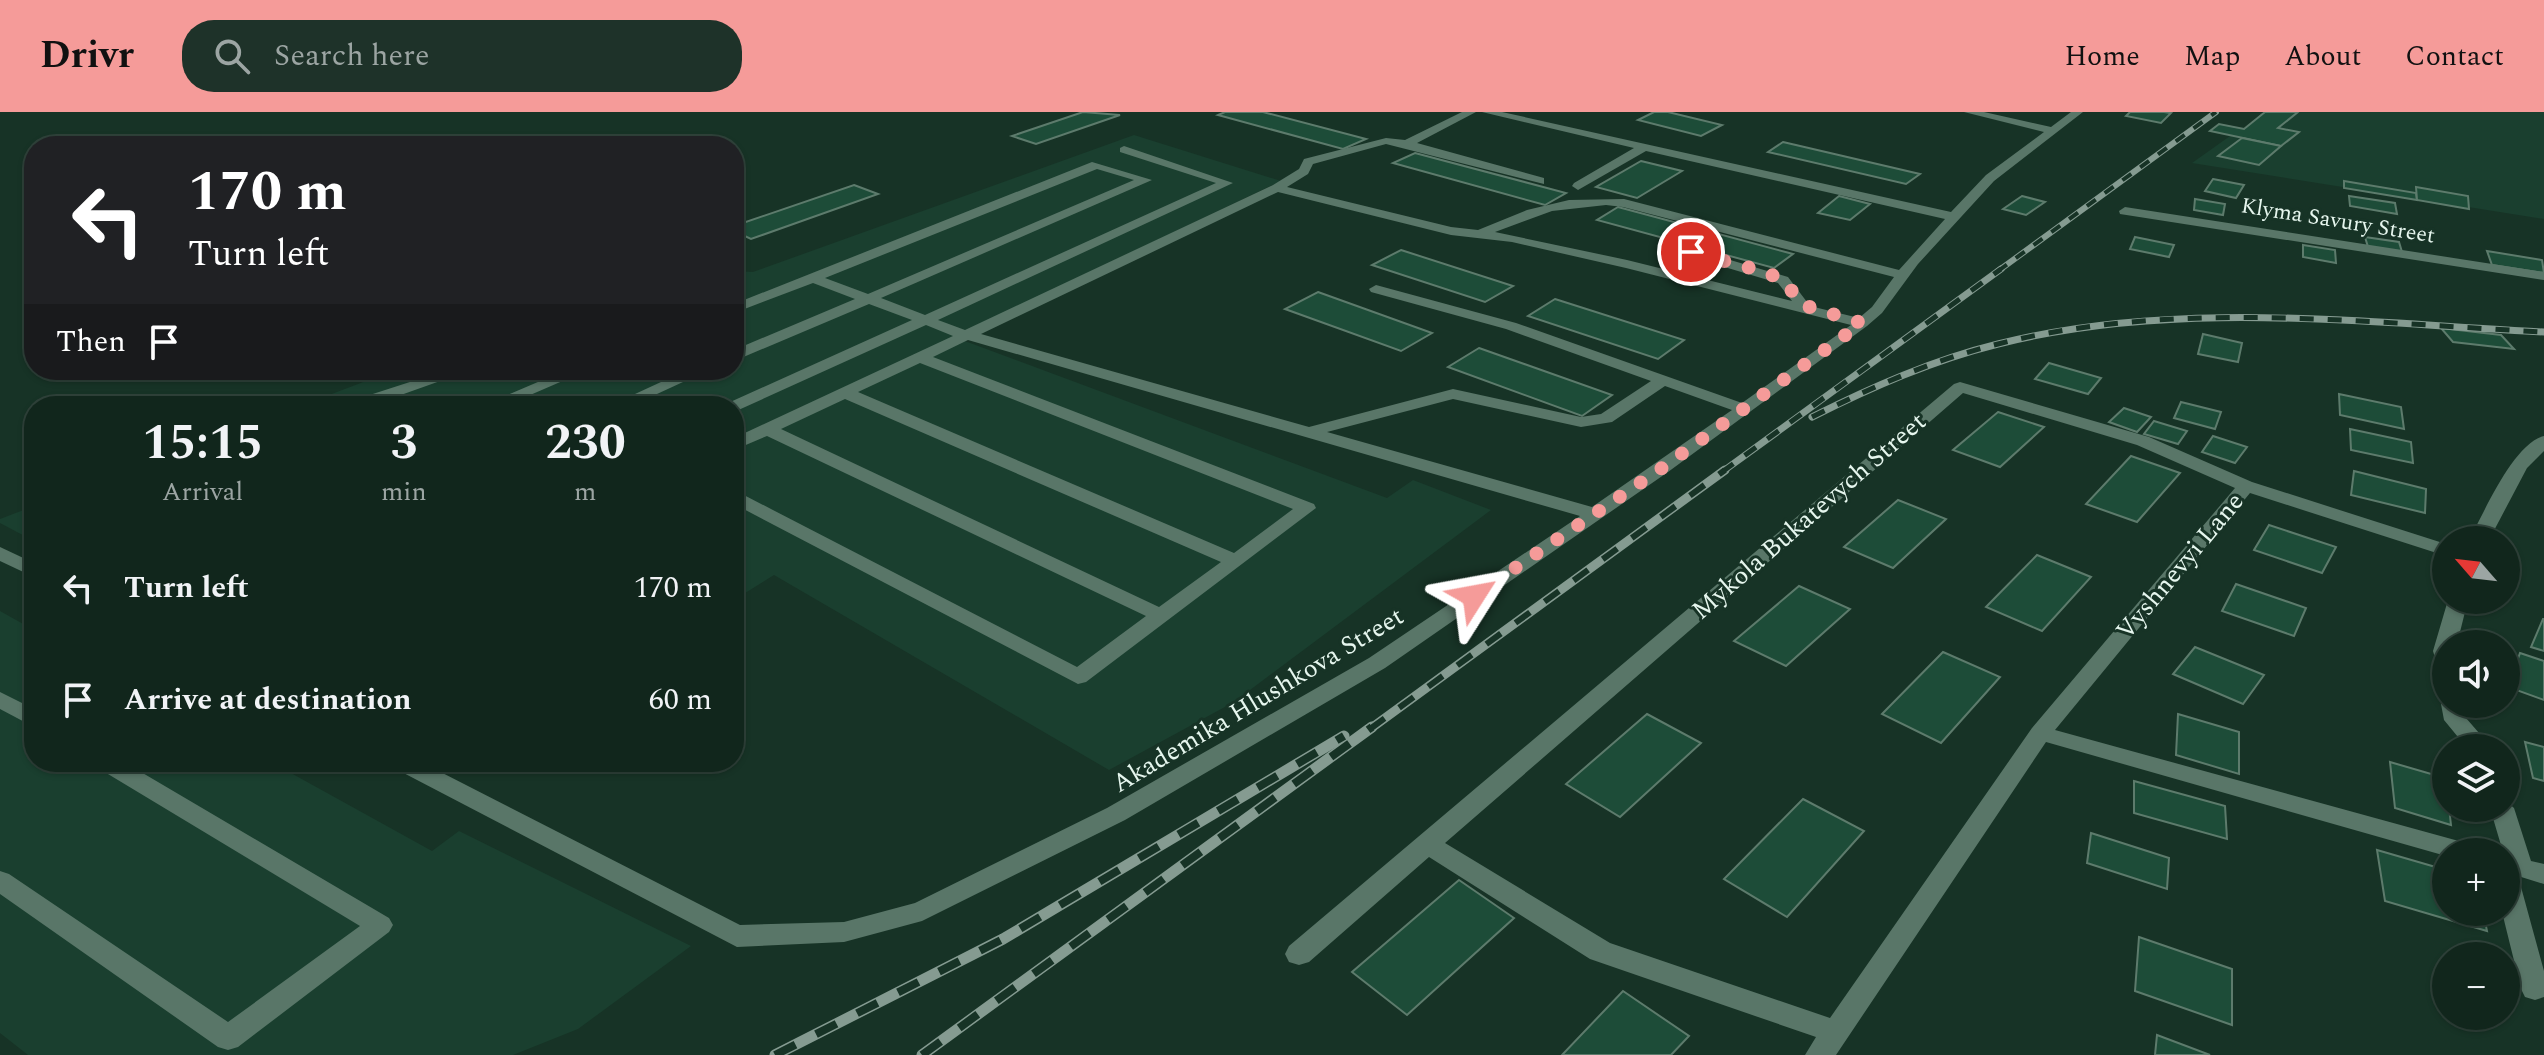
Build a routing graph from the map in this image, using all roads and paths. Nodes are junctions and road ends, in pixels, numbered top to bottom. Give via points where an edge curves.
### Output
1 (1471, 112) edge
2 (1487, 112) edge
3 (1969, 112) edge
4 (2078, 112) edge
5 (2055, 131) junction
6 (1407, 144) junction
7 (1643, 148) junction
8 (1124, 150) dead end
9 (1540, 181) dead end
10 (1578, 186) dead end
11 (1277, 188) junction
12 (2125, 211) dead end
13 (1954, 217) junction
14 (1480, 234) junction
15 (1666, 245) dead end
16 (1903, 275) junction
17 (2544, 276) edge
18 (813, 278) junction
19 (1376, 289) dead end
20 (868, 299) junction
21 (744, 305) edge
22 (1803, 305) junction
23 (924, 321) junction
24 (1862, 323) junction
25 (964, 334) junction
26 (744, 352) edge
27 (919, 357) junction
28 (433, 380) edge
29 (555, 380) edge
30 (678, 380) edge
31 (1662, 381) junction
32 (844, 392) junction
33 (384, 396) edge
34 (514, 396) edge
35 (640, 396) edge
36 (744, 402) edge
37 (1744, 409) junction
38 (767, 429) junction
39 (1310, 432) junction
40 (744, 440) edge
41 (2544, 441) edge
42 (2246, 486) junction
43 (744, 502) edge
44 (1595, 514) junction
45 (2487, 526) edge
46 (2432, 546) edge
47 (1236, 561) junction
48 (1162, 616) junction
49 (0, 699) edge
50 (24, 713) edge
51 (2455, 718) edge
52 (2040, 733) junction
53 (2468, 734) edge
54 (123, 772) edge
55 (421, 772) edge
56 (2432, 843) edge
57 (1428, 844) junction
58 (2520, 878) edge
59 (0, 881) edge
60 (1299, 954) dead end
61 (2535, 989) dead end
62 (1834, 1031) junction
63 (1820, 1055) edge

1 - 6 street
2 - 7 street
3 - 5 street
4 - 5 street, Akademika Hlushkova Street
5 - 13 street, Akademika Hlushkova Street via 1990,178
6 - 9 street
6 - 11 street via 1386,141 1308,162 1304,171
7 - 10 street
7 - 13 street
8 - 23 street via 1227,183
11 - 14 street
11 - 25 street
12 - 17 street, Klyma Savury Street
13 - 16 street, Akademika Hlushkova Street
14 - 16 street via 1567,204 1601,200
14 - 22 street
15 - 22 street via 1783,280
16 - 24 street, Akademika Hlushkova Street
18 - 20 street
18 - 20 street via 1096,165 1146,180
18 - 21 street
19 - 31 street via 1511,326
20 - 23 street
20 - 26 street
22 - 24 street
23 - 25 street
23 - 36 street
24 - 37 street, Akademika Hlushkova Street
25 - 27 street
25 - 39 street
27 - 32 street
27 - 47 street via 1307,508
28 - 33 street
29 - 34 street
30 - 35 street
31 - 37 street
31 - 39 street via 1606,418 1581,422 1453,394
32 - 38 street
32 - 47 street
37 - 44 street, Akademika Hlushkova Street
38 - 40 street
38 - 48 street
39 - 44 street
41 - 45 street via 2519,466
42 - 46 street, Vyshnevyi Lane
42 - 52 street, Vyshnevyi Lane
42 - 57 street, Mykola Bukatevych Street via 2143,441 1960,387
43 - 48 street via 1078,677
44 - 55 street, Akademika Hlushkova Street via 1377,663 1116,814 922,911 844,932 737,936
47 - 48 street
49 - 50 street
51 - 53 street
52 - 56 street
52 - 62 street, Vyshnevyi Lane
54 - 59 street via 380,925 228,1038
57 - 60 street, Mykola Bukatevych Street
57 - 62 street via 1600,951
58 - 61 street
62 - 63 street, Vyshnevyi Lane

